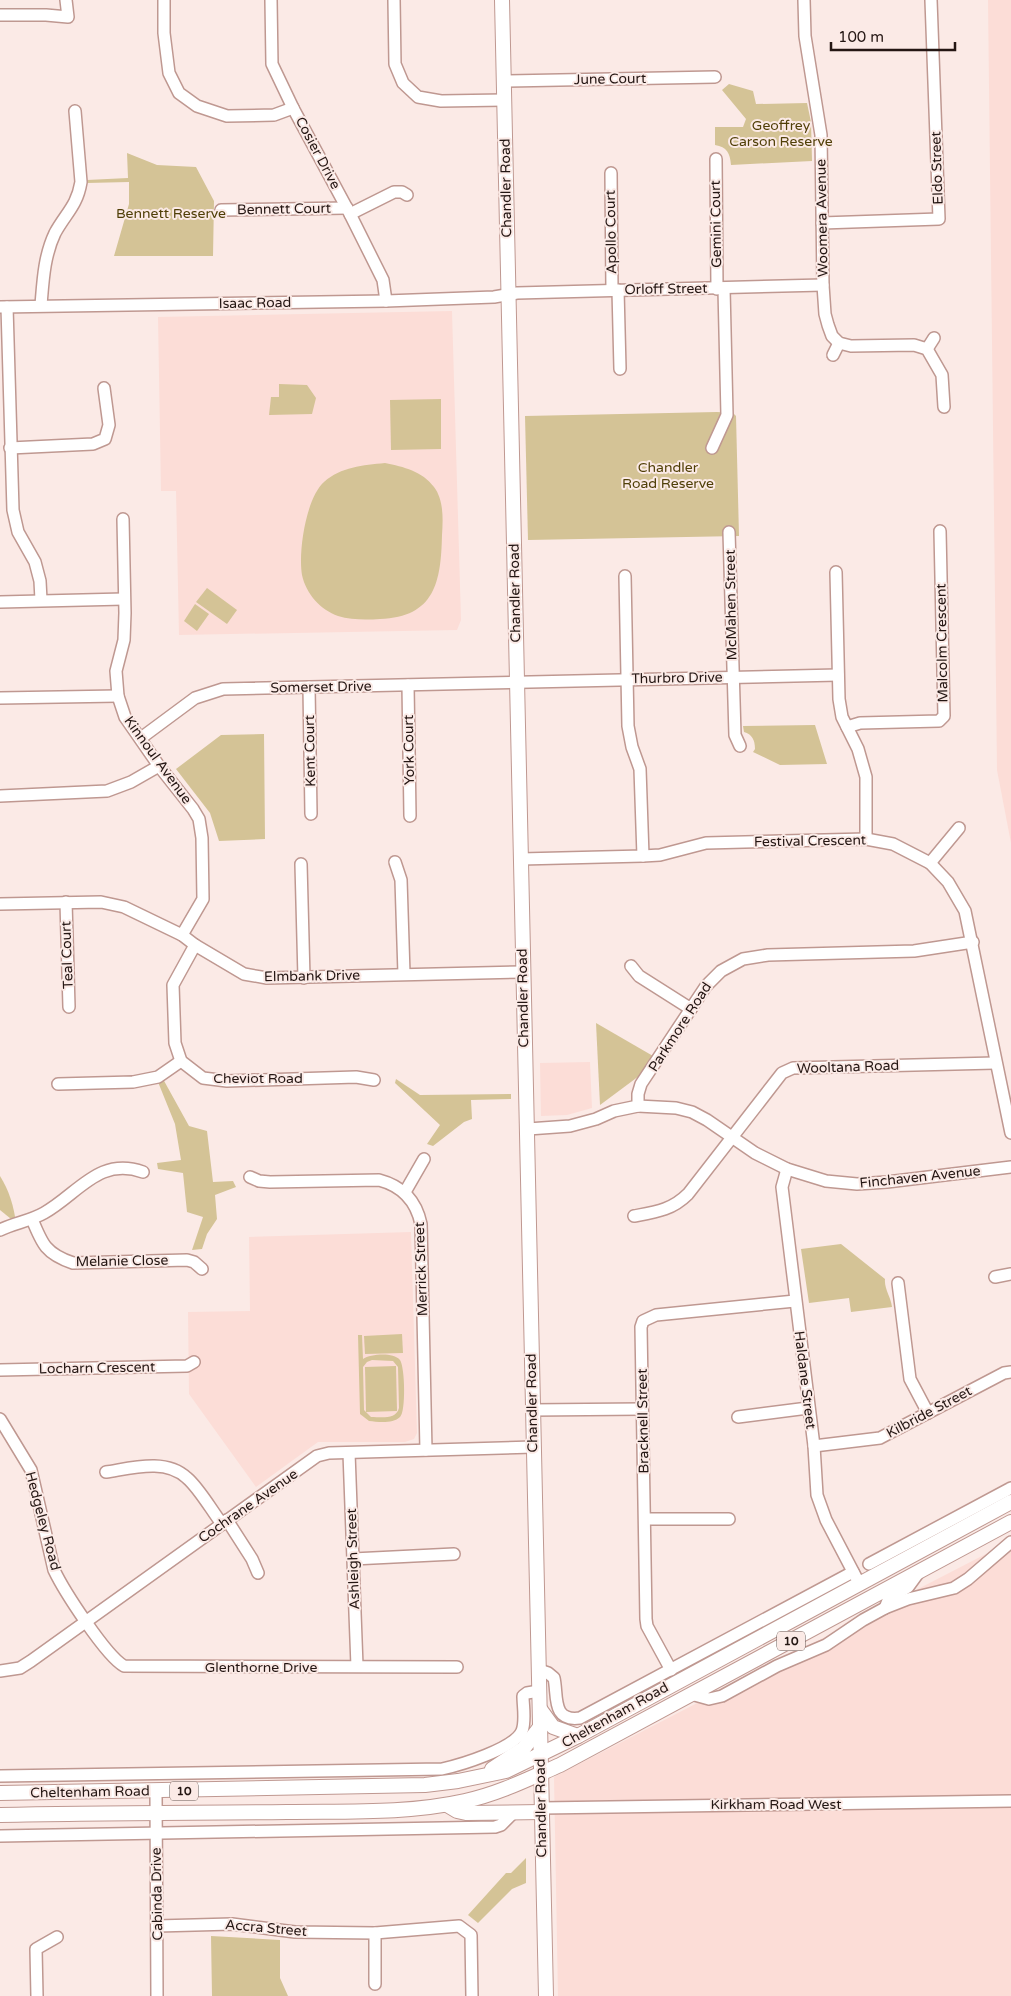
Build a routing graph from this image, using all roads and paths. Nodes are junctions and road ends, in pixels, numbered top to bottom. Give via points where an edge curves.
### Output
1 (66, 0) edge
2 (164, 0) edge
3 (271, 0) edge
4 (394, 0) edge
5 (502, 0) edge
6 (804, 0) edge
7 (931, 0) edge
8 (0, 15) edge
9 (715, 76) dead end
10 (504, 81) junction
11 (504, 100) junction
12 (293, 108) junction
13 (75, 111) dead end
14 (716, 159) dead end
15 (611, 174) dead end
16 (408, 195) dead end
17 (221, 210) dead end
18 (349, 211) junction
19 (822, 223) junction
20 (823, 285) junction
21 (721, 289) junction
22 (615, 290) junction
23 (509, 294) junction
24 (386, 301) junction
25 (41, 306) junction
26 (4, 307) edge
27 (934, 338) dead end
28 (839, 343) junction
29 (927, 349) junction
30 (833, 355) dead end
31 (620, 369) dead end
32 (104, 388) dead end
33 (4, 404) edge
34 (944, 407) dead end
35 (10, 448) junction
36 (712, 448) dead end
37 (123, 519) dead end
38 (940, 531) dead end
39 (729, 532) dead end
40 (836, 572) dead end
41 (625, 576) dead end
42 (124, 599) junction
43 (42, 600) junction
44 (0, 602) edge
45 (838, 675) junction
46 (732, 677) junction
47 (626, 679) junction
48 (517, 682) junction
49 (408, 685) junction
50 (309, 687) junction
51 (118, 696) junction
52 (0, 698) edge
53 (847, 727) junction
54 (141, 738) junction
55 (740, 746) dead end
56 (159, 766) junction
57 (0, 796) edge
58 (311, 814) dead end
59 (410, 816) dead end
60 (959, 828) dead end
61 (866, 839) junction
62 (643, 856) junction
63 (521, 859) junction
64 (395, 862) dead end
65 (930, 863) junction
66 (302, 864) dead end
67 (66, 902) junction
68 (0, 904) edge
69 (182, 934) junction
70 (973, 942) junction
71 (195, 945) junction
72 (631, 966) dead end
73 (523, 972) junction
74 (404, 974) junction
75 (304, 978) junction
76 (69, 1007) dead end
77 (691, 1009) junction
78 (180, 1061) junction
79 (996, 1063) junction
80 (374, 1080) dead end
81 (58, 1084) dead end
82 (638, 1106) junction
83 (528, 1129) junction
84 (1011, 1133) edge
85 (732, 1137) junction
86 (424, 1159) dead end
87 (1011, 1167) edge
88 (787, 1169) junction
89 (143, 1172) dead end
90 (250, 1177) dead end
91 (405, 1192) junction
92 (634, 1216) dead end
93 (32, 1219) junction
94 (0, 1230) edge
95 (202, 1269) dead end
96 (1011, 1274) edge
97 (995, 1277) dead end
98 (898, 1283) dead end
99 (795, 1301) junction
100 (194, 1362) dead end
101 (0, 1370) edge
102 (1011, 1372) edge
103 (808, 1408) junction
104 (642, 1409) junction
105 (532, 1410) junction
106 (928, 1413) junction
107 (738, 1416) dead end
108 (0, 1419) edge
109 (814, 1446) junction
110 (533, 1447) junction
111 (426, 1450) junction
112 (350, 1453) junction
113 (106, 1472) dead end
114 (1011, 1488) edge
115 (1011, 1502) edge
116 (645, 1519) junction
117 (729, 1519) dead end
118 (224, 1522) junction
119 (1011, 1522) edge
120 (1011, 1542) edge
121 (454, 1554) dead end
122 (353, 1559) junction
123 (869, 1564) dead end
124 (919, 1572) junction
125 (258, 1573) dead end
126 (856, 1577) junction
127 (891, 1587) junction
128 (885, 1608) junction
129 (87, 1622) junction
130 (357, 1666) junction
131 (457, 1667) dead end
132 (539, 1670) junction
133 (671, 1670) junction
134 (0, 1671) edge
135 (539, 1691) junction
136 (691, 1694) junction
137 (539, 1709) junction
138 (540, 1727) junction
139 (578, 1736) junction
140 (540, 1755) junction
141 (541, 1774) junction
142 (0, 1776) edge
143 (476, 1778) junction
144 (156, 1791) junction
145 (0, 1793) edge
146 (1011, 1801) edge
147 (447, 1805) junction
148 (542, 1810) junction
149 (513, 1812) junction
150 (156, 1814) junction
151 (0, 1815) edge
152 (156, 1833) junction
153 (0, 1836) edge
154 (157, 1926) junction
155 (375, 1933) junction
156 (57, 1937) dead end
157 (375, 1984) dead end
158 (37, 1996) edge
159 (157, 1996) edge
160 (472, 1996) edge
161 (546, 1996) edge

1 - 8 street via 68,17
2 - 12 street via 169,73 180,93 197,106 227,116 274,115
3 - 12 street, Cosier Drive via 272,64
4 - 11 street via 396,64 403,83 418,97 441,101
5 - 10 main road, Chandler Road
6 - 19 street, Woomera Avenue via 805,36 821,135
7 - 19 street, Eldo Street via 939,219
9 - 10 street, June Court
10 - 11 main road, Chandler Road
11 - 23 main road, Chandler Road
12 - 18 street, Cosier Drive
13 - 25 street via 81,182 77,201 55,234 44,265
14 - 21 street, Gemini Court
15 - 22 street, Apollo Court
16 - 18 street via 394,192
17 - 18 street, Bennett Court
18 - 24 street, Cosier Drive via 383,280
19 - 20 street, Woomera Avenue
20 - 21 street, Orloff Street
20 - 28 street, Woomera Avenue via 824,314 832,336
21 - 22 street, Orloff Street
21 - 36 street, Gemini Court via 727,414
22 - 23 street, Orloff Street
22 - 31 street, Apollo Court
23 - 24 street, Isaac Road
23 - 48 main road, Chandler Road
24 - 25 street, Isaac Road
25 - 26 street, Isaac Road
26 - 33 street
27 - 29 street
28 - 29 street via 850,346 914,345
28 - 30 street
29 - 34 street via 942,375
32 - 35 street via 109,425 105,439 93,444
33 - 35 street
35 - 43 street via 13,510 18,532 35,562
37 - 42 street, Kinnoul Avenue
38 - 53 street, Malcolm Crescent via 944,716 939,721 860,723
39 - 46 street, McMahen Street
40 - 45 street
41 - 47 street
42 - 43 street
42 - 51 street, Kinnoul Avenue via 124,640 116,671
43 - 44 street
45 - 46 street, Thurbro Drive
45 - 53 street via 839,700
46 - 47 street, Thurbro Drive
46 - 55 street, McMahen Street via 735,735
47 - 48 street, Thurbro Drive
47 - 62 street via 628,726 640,770
48 - 49 street, Somerset Drive
48 - 63 main road, Chandler Road
49 - 50 street, Somerset Drive
49 - 59 street, York Court
50 - 54 street, Somerset Drive via 223,689 195,698
50 - 58 street, Kent Court
51 - 52 street
51 - 54 street, Kinnoul Avenue via 125,718
53 - 61 street via 866,777
54 - 56 street, Kinnoul Avenue
56 - 57 street via 107,791
56 - 69 street, Kinnoul Avenue via 193,809 202,838 203,899
60 - 65 street
61 - 62 street, Festival Crescent via 706,843
61 - 65 street, Festival Crescent via 893,844
62 - 63 street, Festival Crescent
63 - 73 main road, Chandler Road
64 - 74 street via 401,880
65 - 70 street, Festival Crescent via 948,882 965,911
66 - 75 street
67 - 68 street, Elmbank Drive
67 - 69 street, Elmbank Drive via 101,902 124,907
67 - 76 street, Teal Court
69 - 71 street, Elmbank Drive
70 - 77 street, Parkmore Road via 902,952 755,956 713,977
70 - 79 street, Festival Crescent
71 - 75 street, Elmbank Drive via 244,974
71 - 78 street via 173,985 175,1043
72 - 77 street via 639,976
73 - 74 street, Elmbank Drive
73 - 83 main road, Chandler Road
74 - 75 street, Elmbank Drive
77 - 82 street, Parkmore Road via 642,1084
78 - 80 street, Cheviot Road via 203,1078 227,1081 356,1077
78 - 81 street via 158,1077 133,1082
79 - 84 street, Festival Crescent
79 - 85 street, Wooltana Road via 793,1068 782,1073
82 - 83 street via 614,1110 570,1126
82 - 85 street, Finchaven Avenue via 692,1112
83 - 105 main road, Chandler Road
85 - 88 street, Finchaven Avenue
85 - 92 street, Wooltana Road via 677,1205
86 - 91 street
87 - 88 street, Finchaven Avenue via 857,1184 826,1181
88 - 99 street, Haldane Street via 782,1187
89 - 93 street via 127,1167 96,1175
90 - 91 street via 270,1182 379,1180
91 - 111 street, Merrick Street via 416,1207 421,1224
93 - 94 street
93 - 95 street, Melanie Close via 49,1252 73,1263 187,1260
96 - 97 street
98 - 106 street via 910,1379
99 - 103 street, Haldane Street
99 - 104 street, Bracknell Street via 656,1316 644,1321 641,1327
100 - 101 street, Locharn Crescent via 187,1366
102 - 106 street, Kilbride Street
103 - 107 street
103 - 109 street, Haldane Street
104 - 105 street
104 - 116 street, Bracknell Street
105 - 110 main road, Chandler Road
106 - 109 street, Kilbride Street via 880,1438
108 - 129 street, Hedgeley Road via 31,1470 54,1570
109 - 126 street, Haldane Street via 817,1495 826,1520
110 - 111 street, Cochrane Avenue
110 - 132 main road, Chandler Road
111 - 112 street, Cochrane Avenue
112 - 118 street, Cochrane Avenue via 317,1456
112 - 122 street, Ashleigh Street
113 - 118 street via 142,1466 171,1468 188,1478
114 - 123 street
115 - 126 main road, Cheltenham Road / 10
116 - 117 street
116 - 133 street, Bracknell Street via 647,1626
118 - 125 street via 252,1559
118 - 129 street, Cochrane Avenue
119 - 124 main road, Cheltenham Road / 10
120 - 128 street, Cheltenham Road via 954,1588
121 - 122 street
122 - 130 street, Ashleigh Street
124 - 127 main road, Cheltenham Road / 10
124 - 128 street via 908,1587 889,1598
126 - 127 main road via 869,1589
126 - 133 street, Cheltenham Road
126 - 139 main road, Cheltenham Road / 10
127 - 136 main road, Cheltenham Road / 10
128 - 136 street, Cheltenham Road via 826,1645 777,1666 722,1696 709,1699
129 - 130 street, Glenthorne Drive via 116,1662 124,1666
129 - 134 street, Cochrane Avenue via 20,1668
130 - 131 street, Glenthorne Drive
132 - 133 street, Cheltenham Road via 554,1679 558,1708 564,1715 576,1719
132 - 135 main road, Chandler Road
135 - 137 main road, Chandler Road
135 - 142 street, Cheltenham Road via 524,1695 523,1727 513,1740 471,1762 442,1768
136 - 141 main road, Cheltenham Road / 10
137 - 138 main road, Chandler Road
137 - 139 main road via 553,1727
138 - 140 main road, Chandler Road
138 - 143 main road via 519,1752
139 - 140 main road, Cheltenham Road / 10
140 - 141 main road, Chandler Road
140 - 143 main road, Cheltenham Road / 10 via 506,1771
141 - 147 main road, Cheltenham Road / 10 via 490,1794
141 - 148 main road, Chandler Road
143 - 144 main road, Cheltenham Road / 10 via 425,1785
144 - 145 main road, Cheltenham Road / 10
144 - 150 street, Cabinda Drive
146 - 148 street, Kirkham Road West via 774,1803
147 - 149 main road via 466,1813
147 - 150 main road, Cheltenham Road / 10 via 392,1810
148 - 149 main road
148 - 161 main road, Chandler Road
149 - 152 street via 495,1827
150 - 151 main road, Cheltenham Road / 10
150 - 152 street, Cabinda Drive
152 - 153 street
152 - 154 street, Cabinda Drive
154 - 155 street, Accra Street via 232,1924 295,1932
154 - 159 street, Cabinda Drive
155 - 157 street
155 - 160 street, Accra Street via 460,1926 471,1935
156 - 158 street via 36,1949

